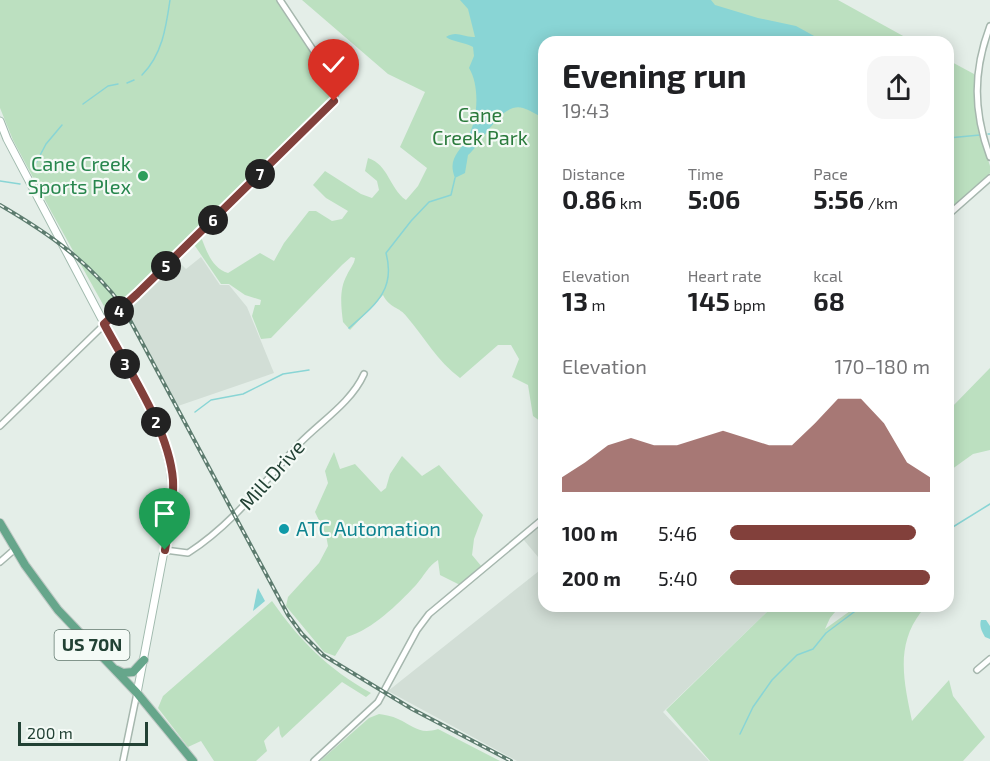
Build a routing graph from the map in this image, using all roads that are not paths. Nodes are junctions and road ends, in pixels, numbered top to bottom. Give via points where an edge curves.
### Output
1 (279, 0) edge
2 (990, 26) edge
3 (0, 122) edge
4 (990, 157) edge
5 (990, 178) edge
6 (954, 210) edge
7 (104, 324) junction
8 (363, 374) dead end
9 (0, 426) edge
10 (0, 523) edge
11 (538, 523) edge
12 (15, 549) junction
13 (165, 550) junction
14 (0, 562) edge
15 (990, 659) edge
16 (144, 660) junction
17 (114, 668) junction
18 (977, 670) dead end
19 (137, 693) junction
20 (123, 761) edge
21 (193, 761) edge
22 (314, 761) edge

1 - 7 street via 335,83 334,101
2 - 4 street via 978,63 976,89
3 - 7 street
5 - 6 street
7 - 9 street
7 - 13 street via 156,420 168,453 173,480
8 - 13 street, Mill Drive via 357,389 298,445 234,516 188,553
10 - 12 main road, US 70N
11 - 22 street via 429,614 378,702
12 - 14 street
12 - 17 main road, US 70N via 58,610
13 - 16 street
15 - 18 street
16 - 17 main road via 133,672 123,673
16 - 19 street
17 - 19 main road, US 70N
19 - 20 street
19 - 21 main road, US 70N

